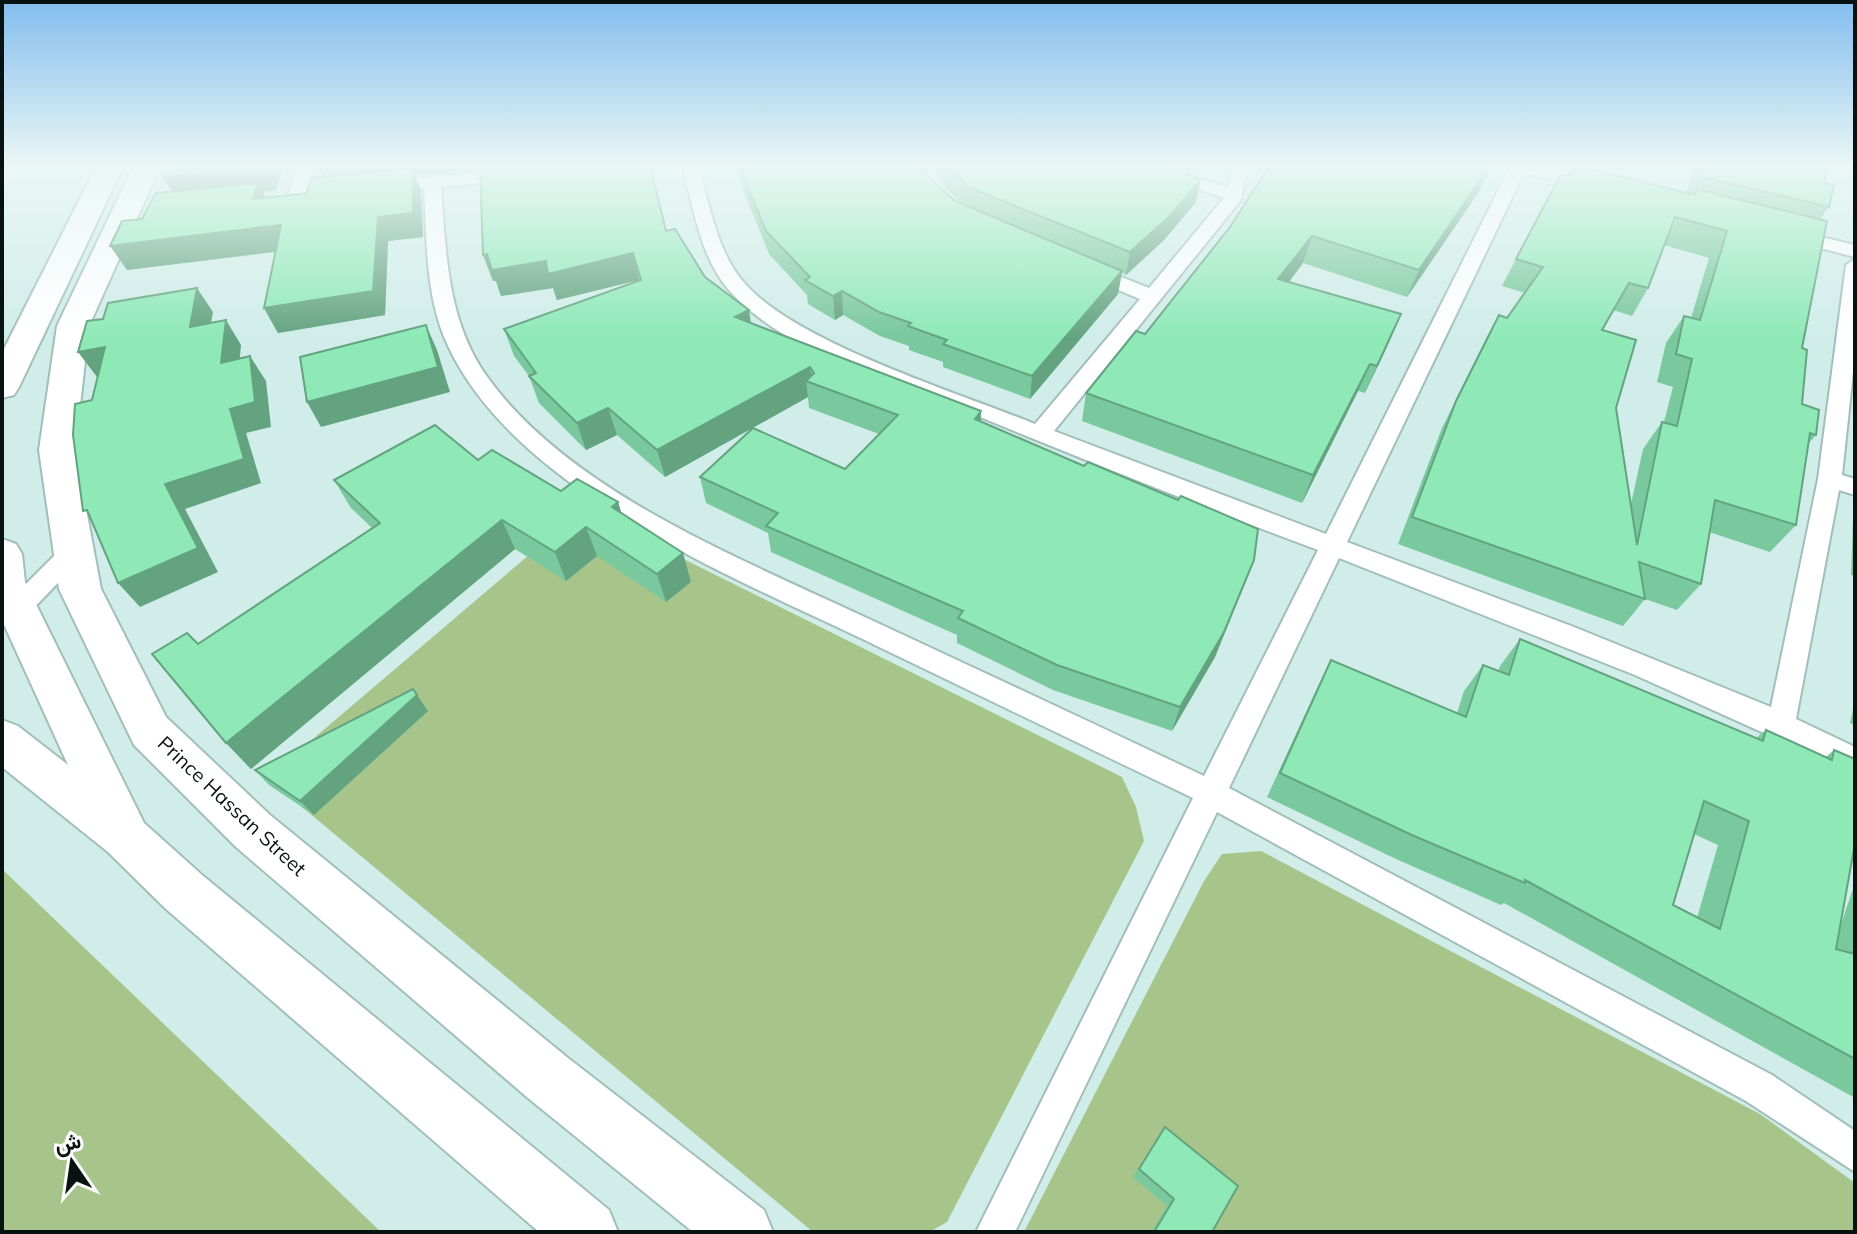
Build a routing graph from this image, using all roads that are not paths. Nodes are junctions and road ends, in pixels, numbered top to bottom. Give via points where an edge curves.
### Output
1 (83, 223) edge
2 (127, 223) edge
3 (434, 223) edge
4 (708, 223) edge
5 (1213, 223) edge
6 (1492, 223) edge
7 (1764, 228) edge
8 (1855, 251) edge
9 (1069, 262) edge
10 (1855, 265) edge
11 (1153, 297) junction
12 (2, 387) edge
13 (1039, 434) junction
14 (1830, 479) junction
15 (1855, 487) edge
16 (1333, 546) junction
17 (28, 583) edge
18 (1781, 725) junction
19 (2, 740) edge
20 (1855, 761) edge
21 (1211, 793) junction
22 (127, 839) junction
23 (1855, 1153) edge
24 (587, 1232) edge
25 (742, 1232) edge
26 (995, 1232) edge

1 - 12 main road
2 - 17 main road, Prince Hassan Street via 73,326 57,450
3 - 21 street via 446,313 460,348 486,388 544,450 673,537
4 - 13 street via 718,255 741,293 777,319 853,358
5 - 11 street
6 - 16 street
7 - 8 street
9 - 11 street
10 - 14 street
11 - 13 street
13 - 16 street
14 - 15 street
14 - 18 street
16 - 18 street via 1578,639
16 - 21 street
17 - 22 main road, Prince Hassan Street
17 - 25 main road, Prince Hassan Street via 150,731 253,831
18 - 20 street
19 - 22 main road
21 - 23 street via 1759,1088
21 - 26 street
22 - 24 main road, Prince Hassan Street

